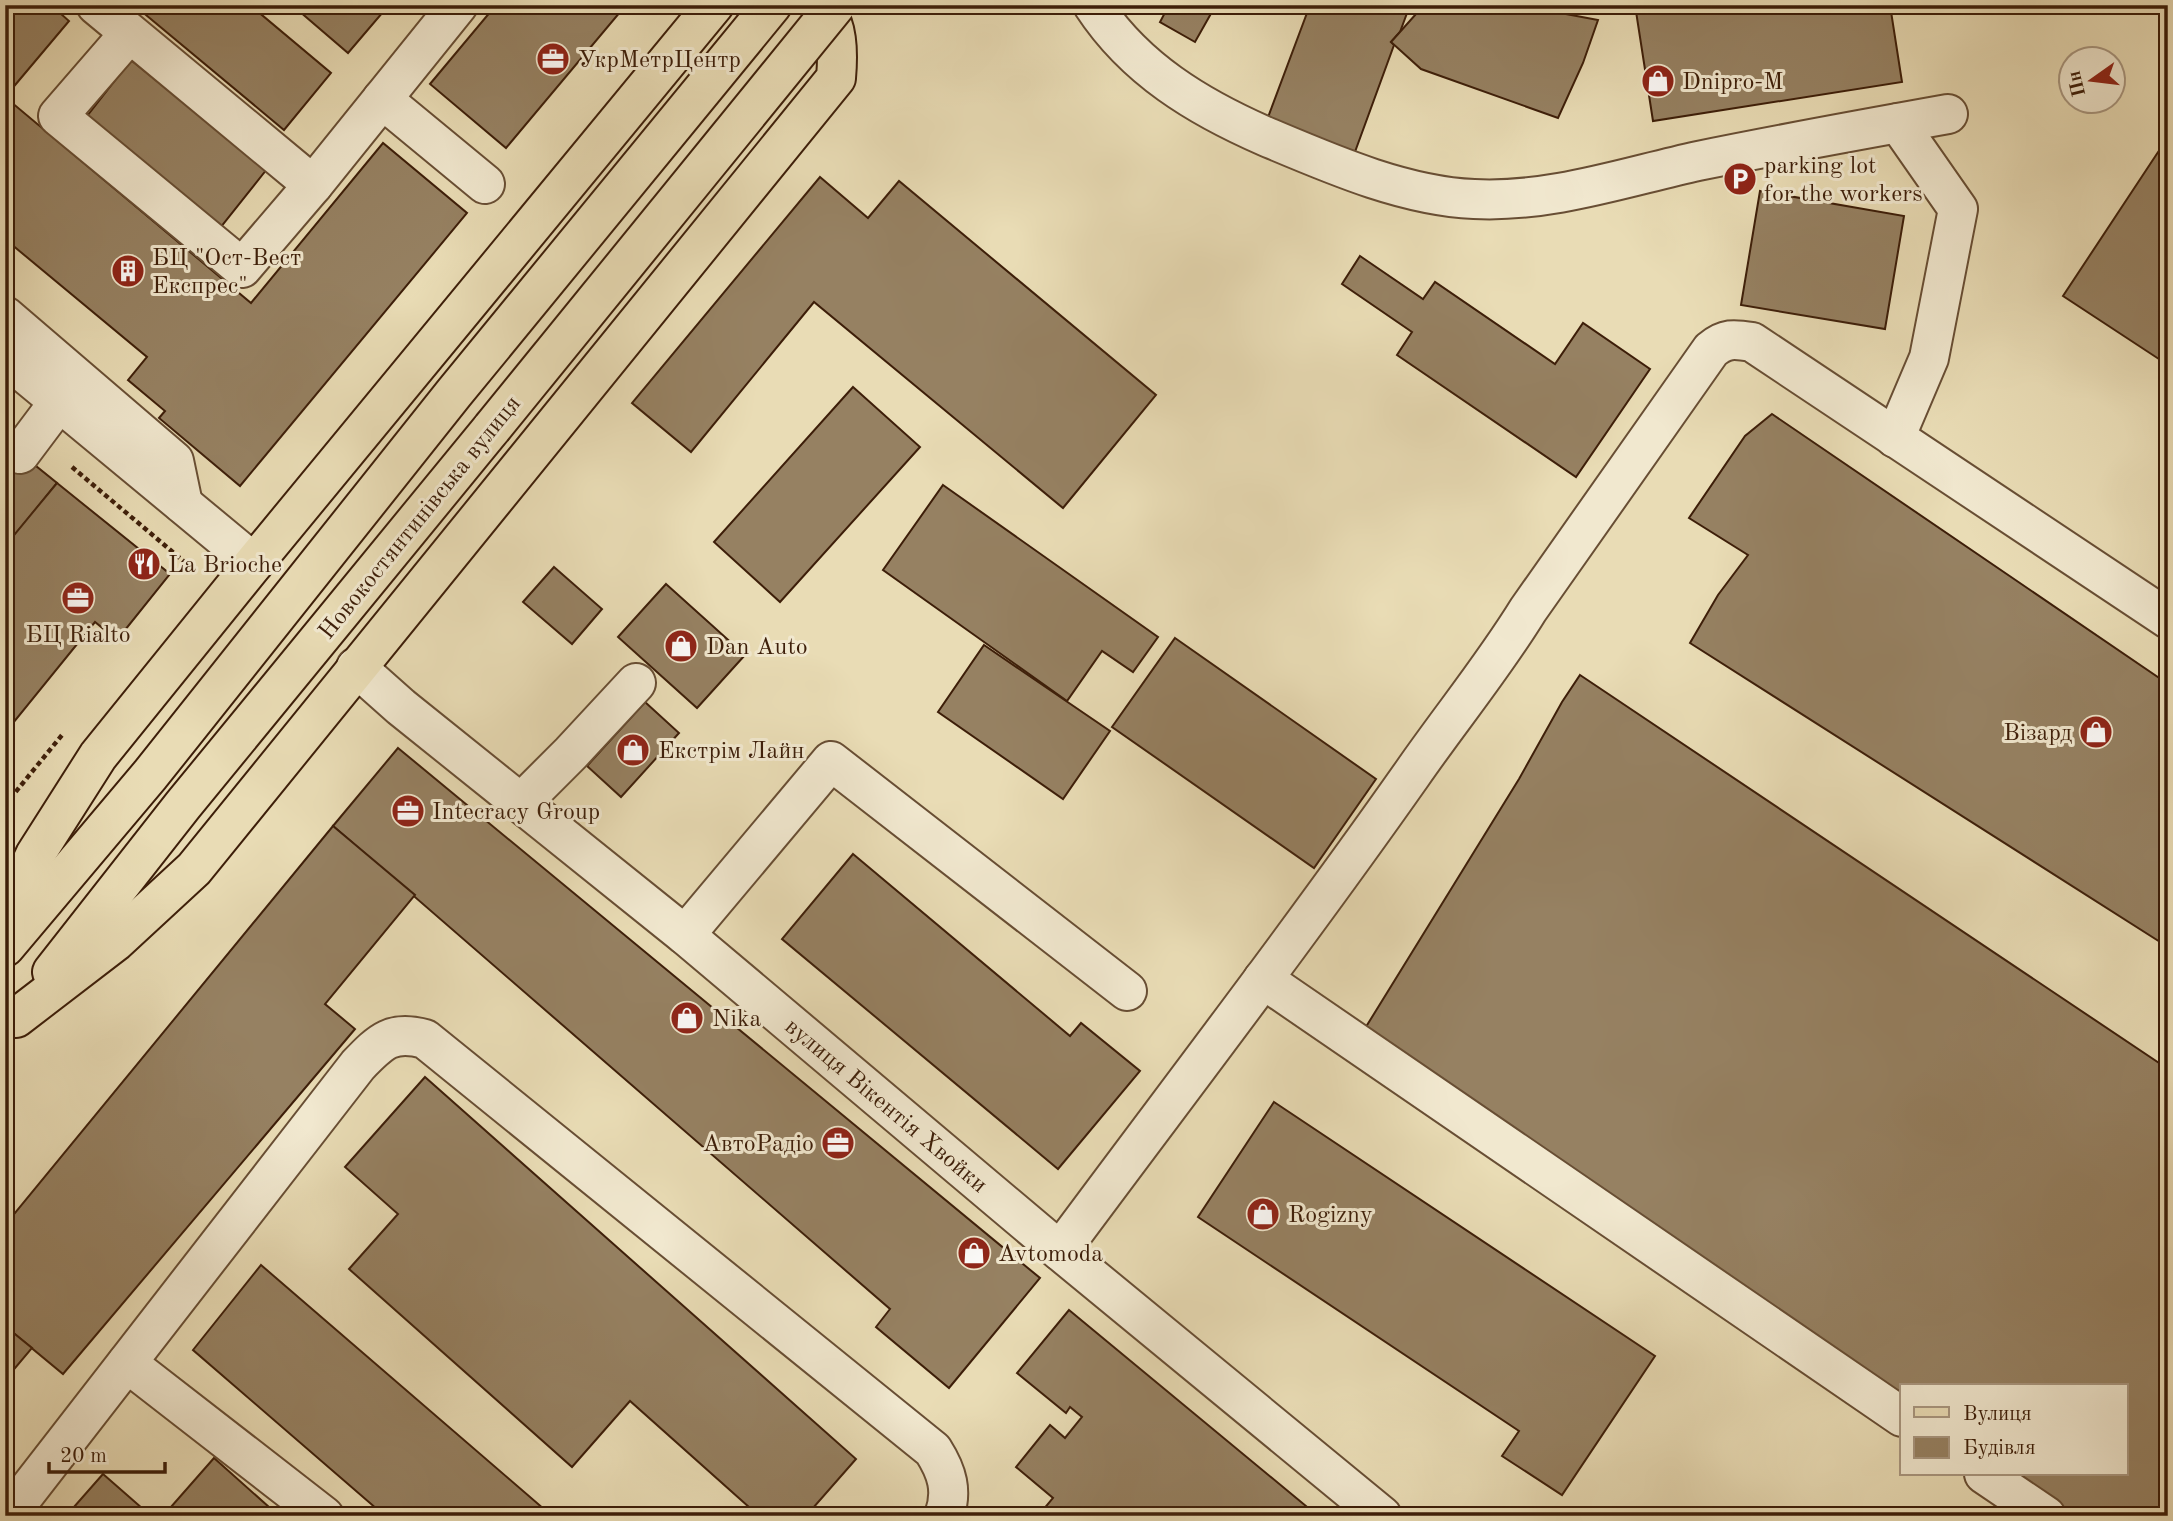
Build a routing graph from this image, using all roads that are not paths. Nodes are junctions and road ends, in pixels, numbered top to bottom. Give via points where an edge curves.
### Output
1 (96, 5) edge
2 (458, 5) edge
3 (714, 5) edge
4 (772, 5) edge
5 (820, 5) edge
6 (836, 5) edge
7 (1093, 5) edge
8 (129, 34) junction
9 (382, 99) junction
10 (1948, 114) dead end
11 (1898, 123) junction
12 (485, 184) dead end
13 (313, 185) junction
14 (5, 316) edge
15 (5, 357) edge
16 (59, 402) junction
17 (1895, 438) junction
18 (27, 445) road end
19 (183, 504) junction
20 (254, 563) junction
21 (2168, 619) edge
22 (356, 667) junction
23 (636, 683) dead end
24 (521, 803) junction
25 (5, 919) edge
26 (685, 935) junction
27 (5, 947) edge
28 (1263, 979) junction
29 (1127, 990) dead end
30 (10, 1025) edge
31 (1060, 1251) junction
32 (127, 1363) junction
33 (1900, 1416) edge
34 (1987, 1476) edge
35 (8, 1516) edge
36 (324, 1516) edge
37 (944, 1516) edge
38 (1382, 1516) edge
39 (2046, 1516) edge

1 - 8 street
2 - 9 street
3 - 20 main road
4 - 27 main road, Новокостянтинівська вулиця via 454,393 150,775
5 - 22 main road via 834,32 839,55 836,78
6 - 30 main road, Новокостянтинівська вулиця, bridge via 192,794
7 - 11 street via 1141,64 1230,121 1375,178 1453,197 1534,196
8 - 13 street
8 - 13 street via 58,116 242,268
9 - 12 street
9 - 13 street
10 - 11 street
11 - 17 street via 1958,209 1928,358
14 - 19 street via 174,461
15 - 16 street
16 - 18 street
16 - 19 street
17 - 21 street
17 - 28 street via 1752,342 1720,342 1501,654
19 - 20 street
20 - 25 main road via 98,756 35,855
22 - 24 street, вулиця Вікентія Хвойки
22 - 30 main road via 194,869 115,942
23 - 24 street
24 - 26 street, вулиця Вікентія Хвойки
26 - 29 street via 831,761
26 - 31 street, вулиця Вікентія Хвойки
28 - 31 street
28 - 33 street
31 - 38 street, вулиця Вікентія Хвойки
32 - 35 street
32 - 36 street
32 - 37 street via 358,1065 376,1046 406,1034 425,1039 933,1450 948,1482
34 - 39 street

